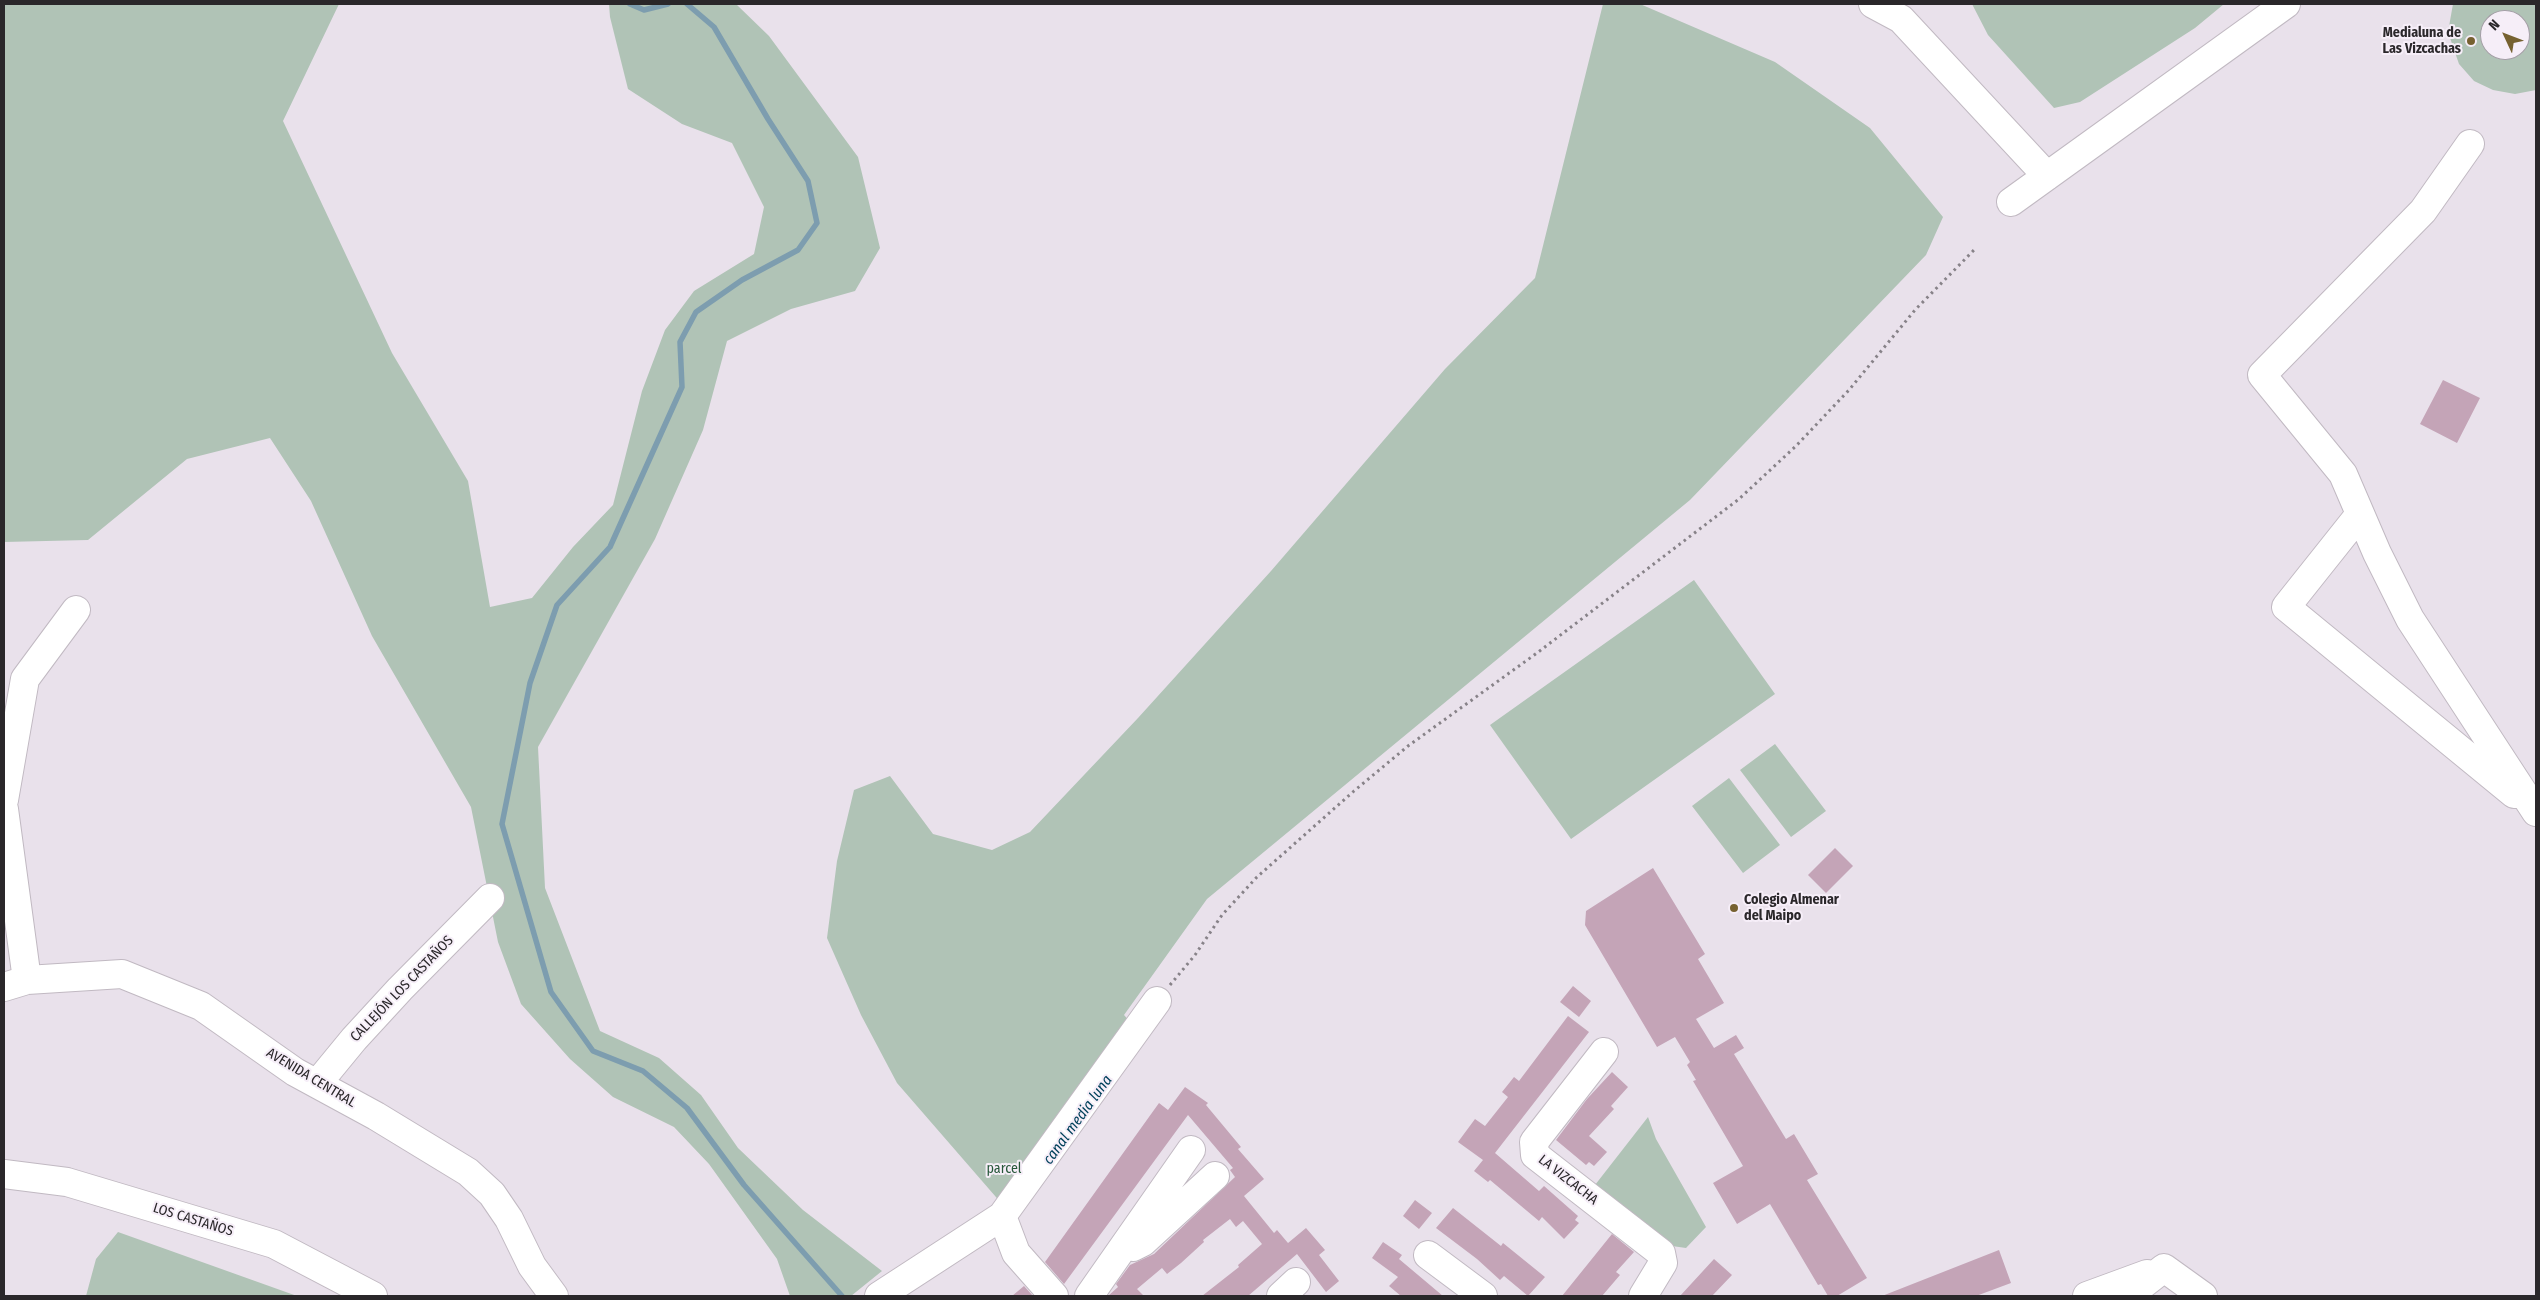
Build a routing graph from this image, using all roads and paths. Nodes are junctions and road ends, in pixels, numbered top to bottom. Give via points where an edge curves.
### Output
1 (1873, 4) edge
2 (2286, 4) edge
3 (2470, 144) dead end
4 (2046, 176) junction
5 (2012, 202) dead end
6 (1974, 250) dead end
7 (2360, 514) junction
8 (76, 610) dead end
9 (4, 800) edge
10 (4, 809) edge
11 (2535, 811) edge
12 (490, 898) dead end
13 (15, 983) edge
14 (1158, 1001) joint
15 (1604, 1052) dead end
16 (317, 1084) junction
17 (1190, 1150) dead end
18 (4, 1174) edge
19 (1215, 1176) dead end
20 (1002, 1216) junction
21 (1428, 1254) dead end
22 (1118, 1255) junction
23 (2164, 1268) junction
24 (372, 1296) edge
25 (554, 1296) edge
26 (879, 1296) edge
27 (1054, 1296) edge
28 (1089, 1296) edge
29 (1482, 1296) edge
30 (1643, 1296) edge
31 (2087, 1296) edge
32 (2128, 1296) edge
33 (2203, 1296) edge

1 - 4 street via 1901,19
2 - 4 street
3 - 7 street via 2423,211 2262,375 2343,474
4 - 5 street
6 - 14 path via 1916,310 1849,390 1739,499 1537,653 1408,746 1256,877 1222,915
7 - 11 street via 2410,619
7 - 11 street via 2286,607
8 - 9 street via 25,679
10 - 13 street
12 - 16 street, CALLEJÓN LOS CASTAÑOS via 400,989
13 - 16 street, AVENIDA CENTRAL via 122,974 201,1006
14 - 20 street
15 - 30 street, LA VIZCACHA via 1534,1142 1535,1155 1661,1252 1664,1263
16 - 25 street, AVENIDA CENTRAL via 468,1172 492,1194 532,1266
17 - 22 street
18 - 24 street, LOS CASTAÑOS via 67,1182 274,1244
19 - 22 street via 1143,1242
20 - 26 street
20 - 27 street via 1016,1252
21 - 29 street
22 - 28 street
23 - 31 street
23 - 32 street
23 - 33 street

